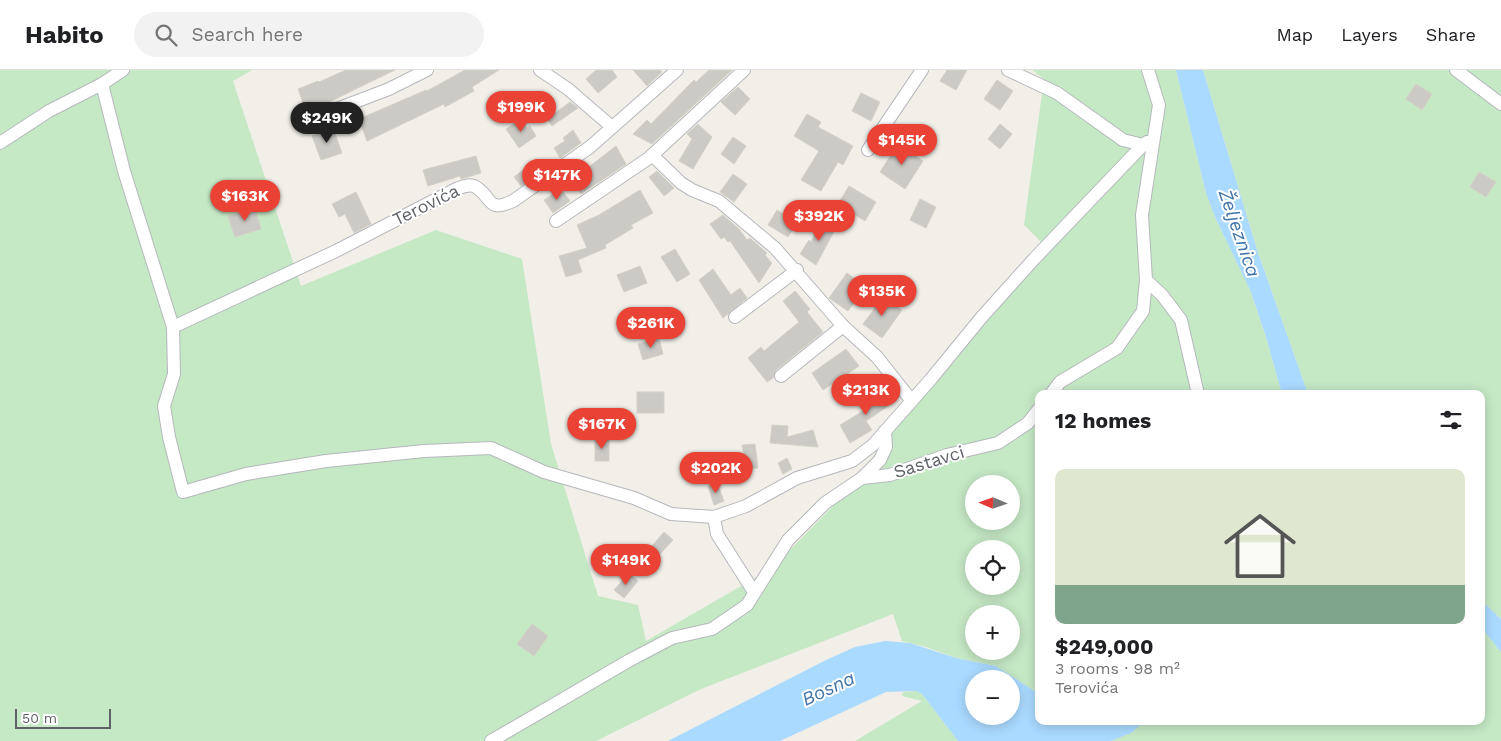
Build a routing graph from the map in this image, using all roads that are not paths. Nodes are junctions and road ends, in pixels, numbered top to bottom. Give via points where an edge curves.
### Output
1 (123, 70) edge
2 (428, 70) edge
3 (540, 70) edge
4 (677, 70) edge
5 (744, 70) edge
6 (922, 70) edge
7 (1008, 70) edge
8 (1148, 70) edge
9 (1456, 70) edge
10 (102, 84) junction
11 (1501, 104) edge
12 (334, 110) dead end
13 (612, 127) junction
14 (1153, 137) junction
15 (0, 142) edge
16 (1143, 145) junction
17 (868, 150) dead end
18 (652, 155) junction
19 (556, 221) dead end
20 (797, 270) junction
21 (1146, 280) junction
22 (735, 316) dead end
23 (172, 326) junction
24 (843, 326) junction
25 (781, 376) dead end
26 (1054, 390) edge
27 (1197, 390) edge
28 (911, 400) junction
29 (1035, 414) edge
30 (885, 431) junction
31 (862, 478) junction
32 (714, 517) junction
33 (754, 592) junction
34 (491, 741) edge

1 - 10 street
2 - 12 street
3 - 13 street
4 - 13 street, Terovića
5 - 18 street
6 - 17 street
7 - 16 street via 1057,93 1123,140
8 - 14 street via 1159,105
9 - 11 street
10 - 15 street via 49,110
10 - 23 street via 124,171
13 - 23 street, Terovića via 582,152 502,206 490,202 476,186 456,189 336,251
14 - 16 street
14 - 21 street via 1142,215
16 - 28 street via 1034,259
18 - 19 street
18 - 20 street via 686,187 730,209
20 - 22 street
20 - 24 street
21 - 26 street via 1143,312 1117,348 1060,382
21 - 27 street via 1181,320
23 - 32 street via 174,374 164,406 183,492 246,474 326,461 491,448 544,472 634,498 672,514
24 - 25 street
24 - 28 street via 877,356
28 - 30 street
29 - 31 street, Sastavci via 1028,423 998,443 948,455 890,475
30 - 31 street, Sastavci via 886,447 880,460
30 - 32 street via 852,461 798,478 746,506
31 - 33 street via 824,503 788,540
32 - 33 street via 717,534
33 - 34 street via 746,605 712,629 672,638

